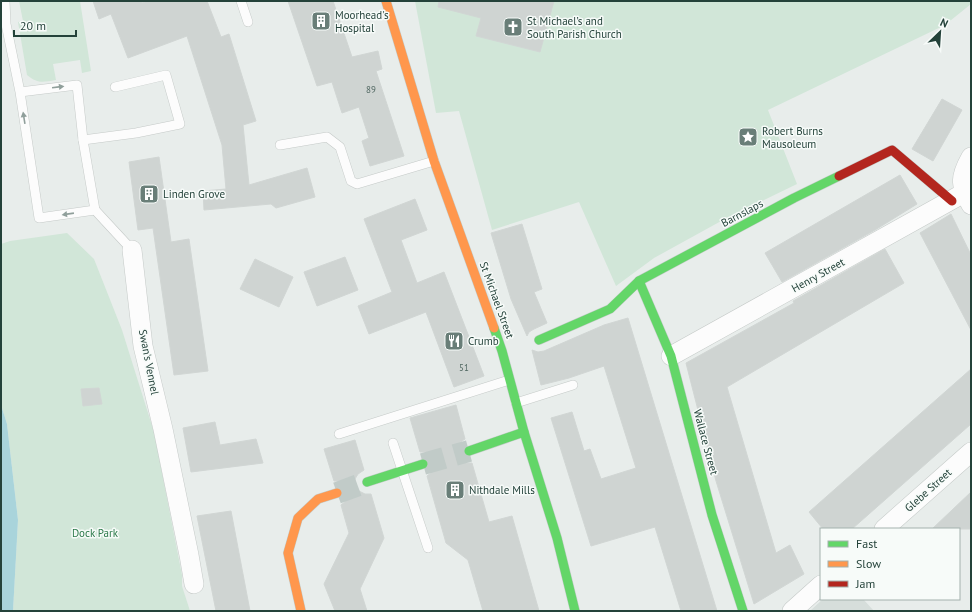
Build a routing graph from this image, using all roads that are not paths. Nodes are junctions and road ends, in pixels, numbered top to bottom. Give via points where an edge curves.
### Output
1 (5, 1) edge
2 (241, 1) edge
3 (386, 1) edge
4 (3, 22) edge
5 (248, 22) dead end
6 (115, 87) dead end
7 (20, 92) junction
8 (83, 140) junction
9 (280, 145) dead end
10 (971, 158) edge
11 (434, 161) junction
12 (962, 200) edge
13 (95, 210) junction
14 (132, 250) joint
15 (639, 281) junction
16 (539, 340) dead end
17 (671, 356) junction
18 (509, 380) junction
19 (573, 385) dead end
20 (516, 403) junction
21 (524, 432) junction
22 (339, 434) dead end
23 (393, 443) dead end
24 (469, 451) tunnel mouth
25 (971, 452) edge
26 (424, 464) tunnel mouth
27 (402, 471) junction
28 (367, 482) tunnel mouth
29 (337, 493) tunnel mouth
30 (885, 528) edge
31 (428, 548) dead end
32 (194, 584) dead end
33 (820, 586) edge
34 (301, 611) edge
35 (575, 611) edge
36 (743, 611) edge
37 (792, 611) edge

1 - 4 lane
2 - 5 lane
3 - 11 street, St Michael Street
4 - 7 lane
6 - 8 lane via 166,75 180,124
7 -> 8 lane via 77,85
13 -> 7 lane via 39,218
8 - 13 lane
9 - 11 lane via 327,137 340,147 351,181 357,184
10 - 12 street via 962,178
11 - 18 street, St Michael Street via 502,351
12 - 15 street, Barnslaps via 892,150 794,198
12 - 17 street, Henry Street
13 - 14 lane
14 - 32 street, Swan's Vennel via 143,346 163,429
15 - 16 street, Barnslaps via 610,309
15 - 17 street, Wallace Street
17 - 36 street, Wallace Street via 712,515
18 - 20 street, St Michael Street
18 - 22 lane
19 - 20 lane
20 - 21 street, St Michael Street
21 - 24 street
21 - 35 street, St Michael Street via 557,538
23 - 27 lane
25 - 30 street, Glebe Street
26 - 27 street
27 - 28 street
27 - 31 lane
29 - 34 street via 318,499 298,518 288,553
33 - 37 street

